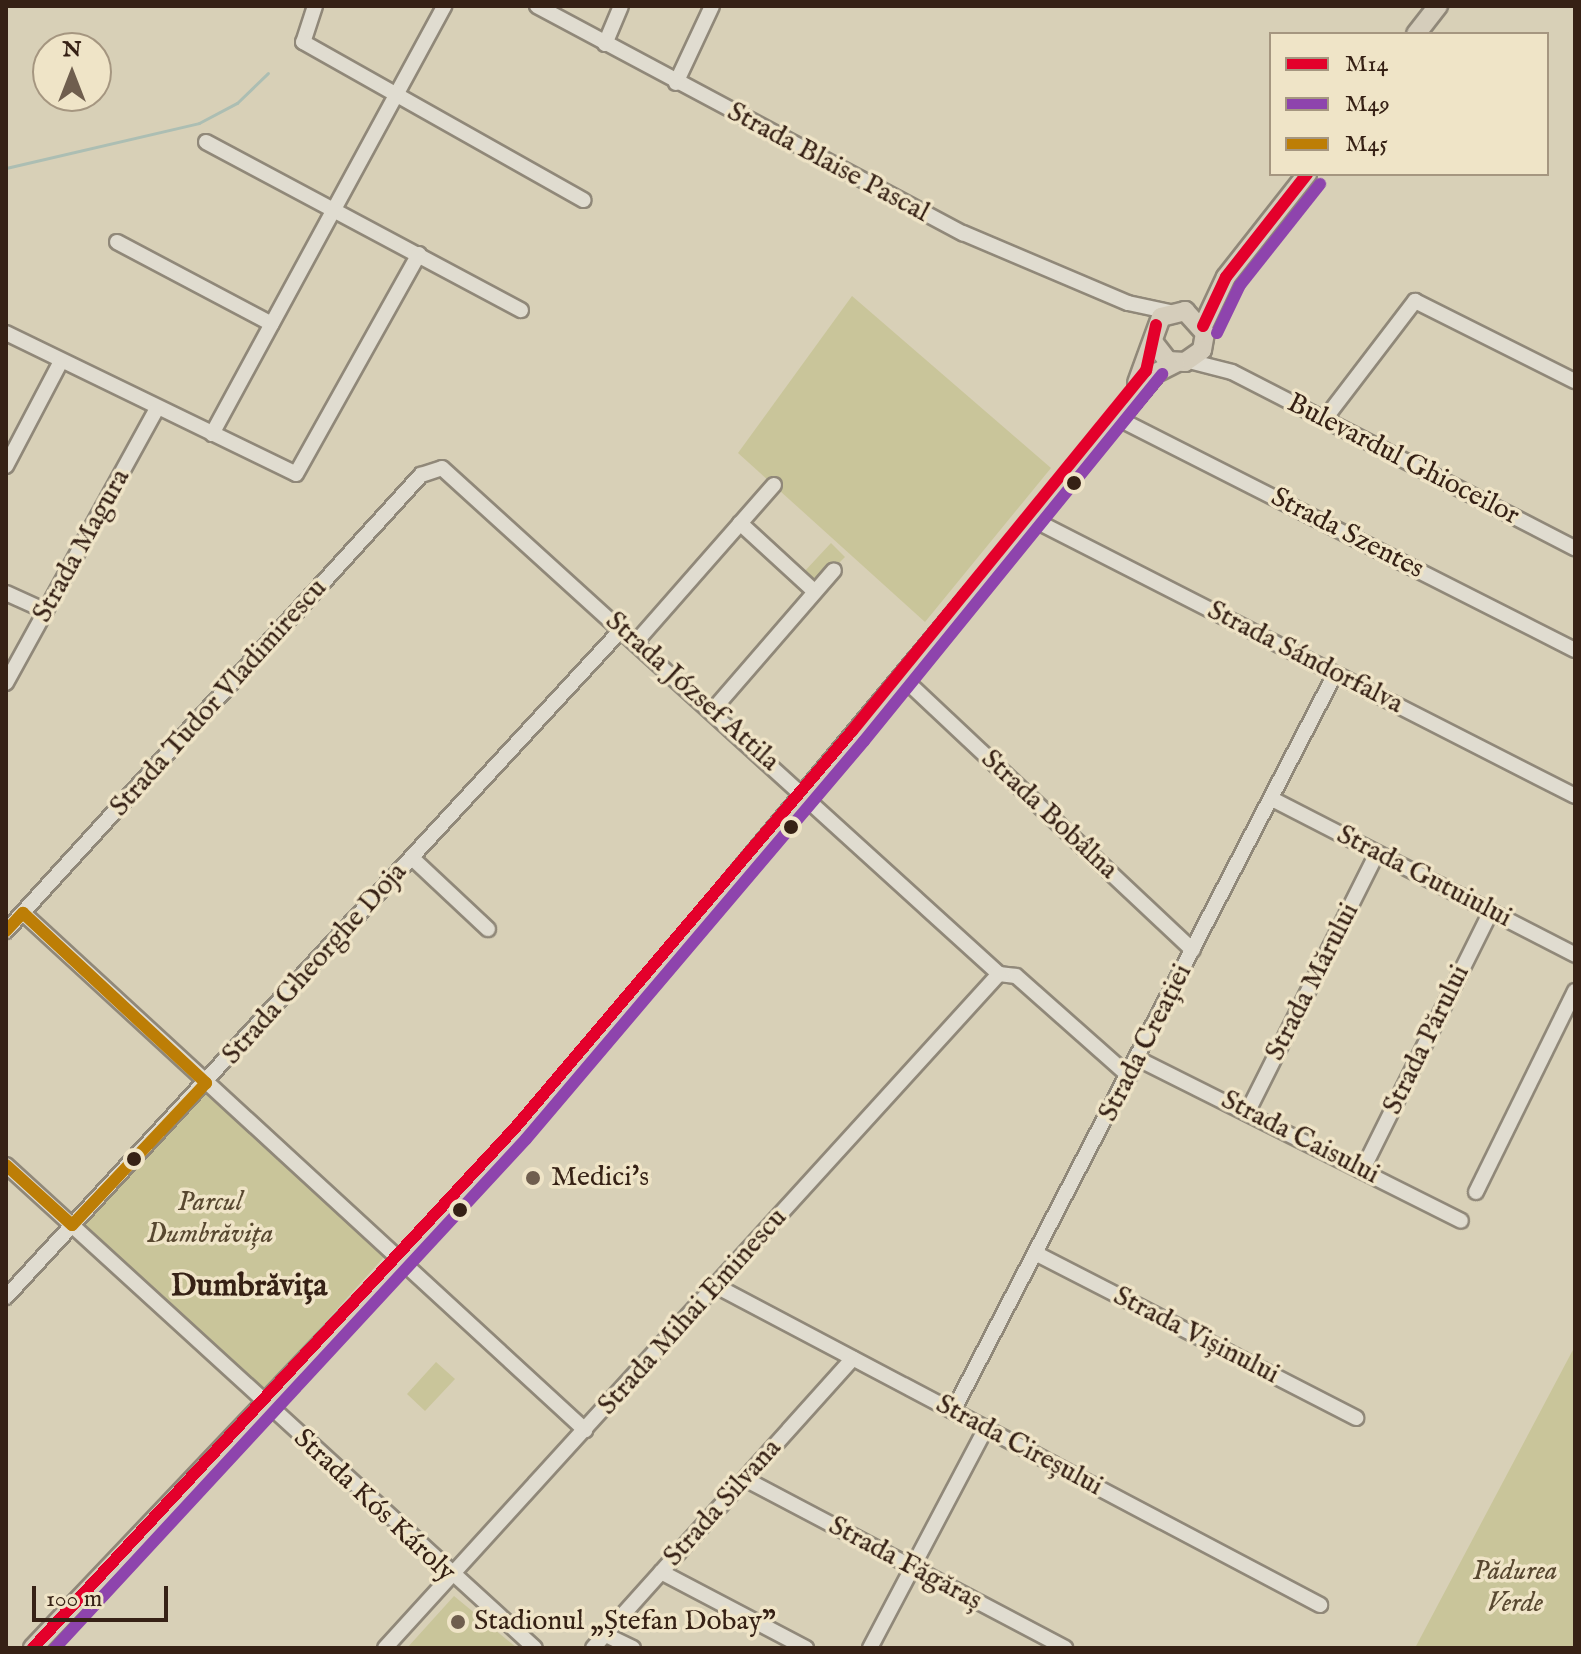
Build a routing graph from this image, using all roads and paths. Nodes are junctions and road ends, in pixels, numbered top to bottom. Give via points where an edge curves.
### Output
1 (315, 6) edge
2 (444, 6) edge
3 (537, 6) edge
4 (621, 6) edge
5 (712, 6) edge
6 (1438, 6) edge
7 (1418, 32) edge
8 (605, 44) junction
9 (676, 83) junction
10 (396, 96) junction
11 (206, 142) dead end
12 (1305, 176) edge
13 (583, 200) dead end
14 (335, 210) junction
15 (117, 242) dead end
16 (419, 254) junction
17 (1226, 277) junction
18 (1128, 303) junction
19 (521, 310) dead end
20 (1177, 312) junction
21 (272, 324) junction
22 (6, 333) edge
23 (1204, 334) junction
24 (1153, 338) junction
25 (1183, 362) junction
26 (60, 363) junction
27 (1232, 372) junction
28 (1575, 381) edge
29 (157, 408) junction
30 (1119, 419) junction
31 (1324, 420) junction
32 (212, 434) junction
33 (6, 466) edge
34 (434, 467) joint
35 (774, 485) dead end
36 (1034, 520) junction
37 (740, 523) junction
38 (1575, 548) edge
39 (834, 570) dead end
40 (814, 591) junction
41 (6, 593) edge
42 (46, 611) junction
43 (622, 629) junction
44 (636, 642) junction
45 (1575, 650) edge
46 (1335, 674) junction
47 (904, 679) junction
48 (6, 683) edge
49 (712, 711) junction
50 (803, 794) junction
51 (1575, 796) edge
52 (1272, 799) junction
53 (1377, 853) junction
54 (412, 858) junction
55 (1491, 911) junction
56 (12, 920) edge
57 (488, 929) dead end
58 (1193, 950) junction
59 (1575, 955) edge
60 (999, 974) junction
61 (1575, 991) edge
62 (1138, 1059) junction
63 (1129, 1076) junction
64 (206, 1083) junction
65 (1248, 1111) junction
66 (6, 1165) edge
67 (1363, 1169) junction
68 (1476, 1192) dead end
69 (1461, 1221) dead end
70 (72, 1225) junction
71 (1037, 1254) junction
72 (398, 1259) junction
73 (718, 1287) junction
74 (6, 1297) edge
75 (853, 1358) junction
76 (264, 1404) junction
77 (953, 1411) junction
78 (1356, 1418) dead end
79 (986, 1428) junction
80 (585, 1430) junction
81 (745, 1479) junction
82 (913, 1569) junction
83 (661, 1572) junction
84 (450, 1576) junction
85 (1320, 1605) dead end
86 (606, 1635) junction
87 (33, 1648) edge
88 (385, 1648) edge
89 (535, 1648) edge
90 (593, 1648) edge
91 (633, 1648) edge
92 (806, 1648) edge
93 (870, 1648) edge
94 (1065, 1648) edge

1 - 10 street via 303,42
2 - 10 street
3 - 8 street, Strada Blaise Pascal
4 - 8 street
5 - 9 street
6 - 7 main road
8 - 9 street, Strada Blaise Pascal
9 - 18 street, Strada Blaise Pascal via 963,233
10 - 13 street
10 - 14 street
11 - 14 street
12 - 17 main road
14 - 16 street
14 - 21 street
15 - 21 street
16 - 19 street
16 - 32 street via 300,470 290,474
17 - 20 main road
17 - 23 main road
18 - 20 street, Strada Blaise Pascal
18 - 24 street, Strada Blaise Pascal
20 - 23 main road
20 - 24 main road
21 - 32 street
22 - 26 street
23 - 25 main road
23 - 27 street, Bulevardul Ghioceilor
24 - 25 main road
24 - 50 main road via 1148,367 1120,405
25 - 27 street, Bulevardul Ghioceilor
25 - 30 main road via 1156,373
26 - 29 street
26 - 33 street
27 - 31 street, Bulevardul Ghioceilor
28 - 31 street via 1415,301
29 - 32 street
29 - 42 street, Strada Magura
30 - 36 main road
30 - 45 street, Strada Szentes
31 - 38 street, Bulevardul Ghioceilor
34 - 43 street, Strada József Attila via 448,471
34 - 56 street, Strada Tudor Vladimirescu
35 - 37 street
36 - 46 street, Strada Sándorfalva
36 - 47 main road
37 - 40 street
37 - 44 street
39 - 40 street
40 - 49 street
41 - 42 street
42 - 48 street, Strada Magura
43 - 44 street, Strada József Attila
43 - 54 street, Strada Gheorghe Doja
44 - 49 street, Strada József Attila
46 - 51 street, Strada Sándorfalva
46 - 52 street, Strada Creației
47 - 50 main road
47 - 58 street, Strada Bobâlna
49 - 50 street, Strada József Attila
50 - 60 street, Strada József Attila
50 - 72 main road via 521,1134
52 - 53 street, Strada Gutuiului
52 - 58 street, Strada Creației
53 - 55 street, Strada Gutuiului
53 - 65 street, Strada Mărului
54 - 57 street
54 - 64 street, Strada Gheorghe Doja
55 - 59 street, Strada Gutuiului
55 - 67 street, Strada Părului
56 - 64 street
58 - 62 street, Strada Creației
60 - 63 street, Strada József Attila via 1016,976
60 - 73 street, Strada Mihai Eminescu
61 - 68 street
62 - 63 street, Strada Creației
62 - 65 street, Strada Caisului
63 - 71 street, Strada Creației
64 - 70 street, Strada Gheorghe Doja
64 - 72 street
65 - 67 street, Strada Caisului
66 - 70 street, Strada Kós Károly
67 - 69 street, Strada Caisului
70 - 74 street, Strada Gheorghe Doja
70 - 76 street, Strada Kós Károly
71 - 77 street, Strada Creației
71 - 78 street, Strada Vișinului
72 - 76 main road
72 - 80 street
73 - 75 street, Strada Cireșului
73 - 80 street, Strada Mihai Eminescu
75 - 77 street, Strada Cireșului
75 - 81 street, Strada Silvana
76 - 84 street, Strada Kós Károly
76 - 87 main road
77 - 79 street, Strada Cireșului
79 - 82 street
79 - 85 street, Strada Cireșului
80 - 84 street, Strada Mihai Eminescu
81 - 82 street, Strada Făgăraș
81 - 83 street, Strada Silvana
82 - 93 street
82 - 94 street, Strada Făgăraș
83 - 86 street, Strada Silvana
83 - 92 street
84 - 88 street, Strada Mihai Eminescu
84 - 89 street, Strada Kós Károly
86 - 90 street, Strada Silvana
86 - 91 street

